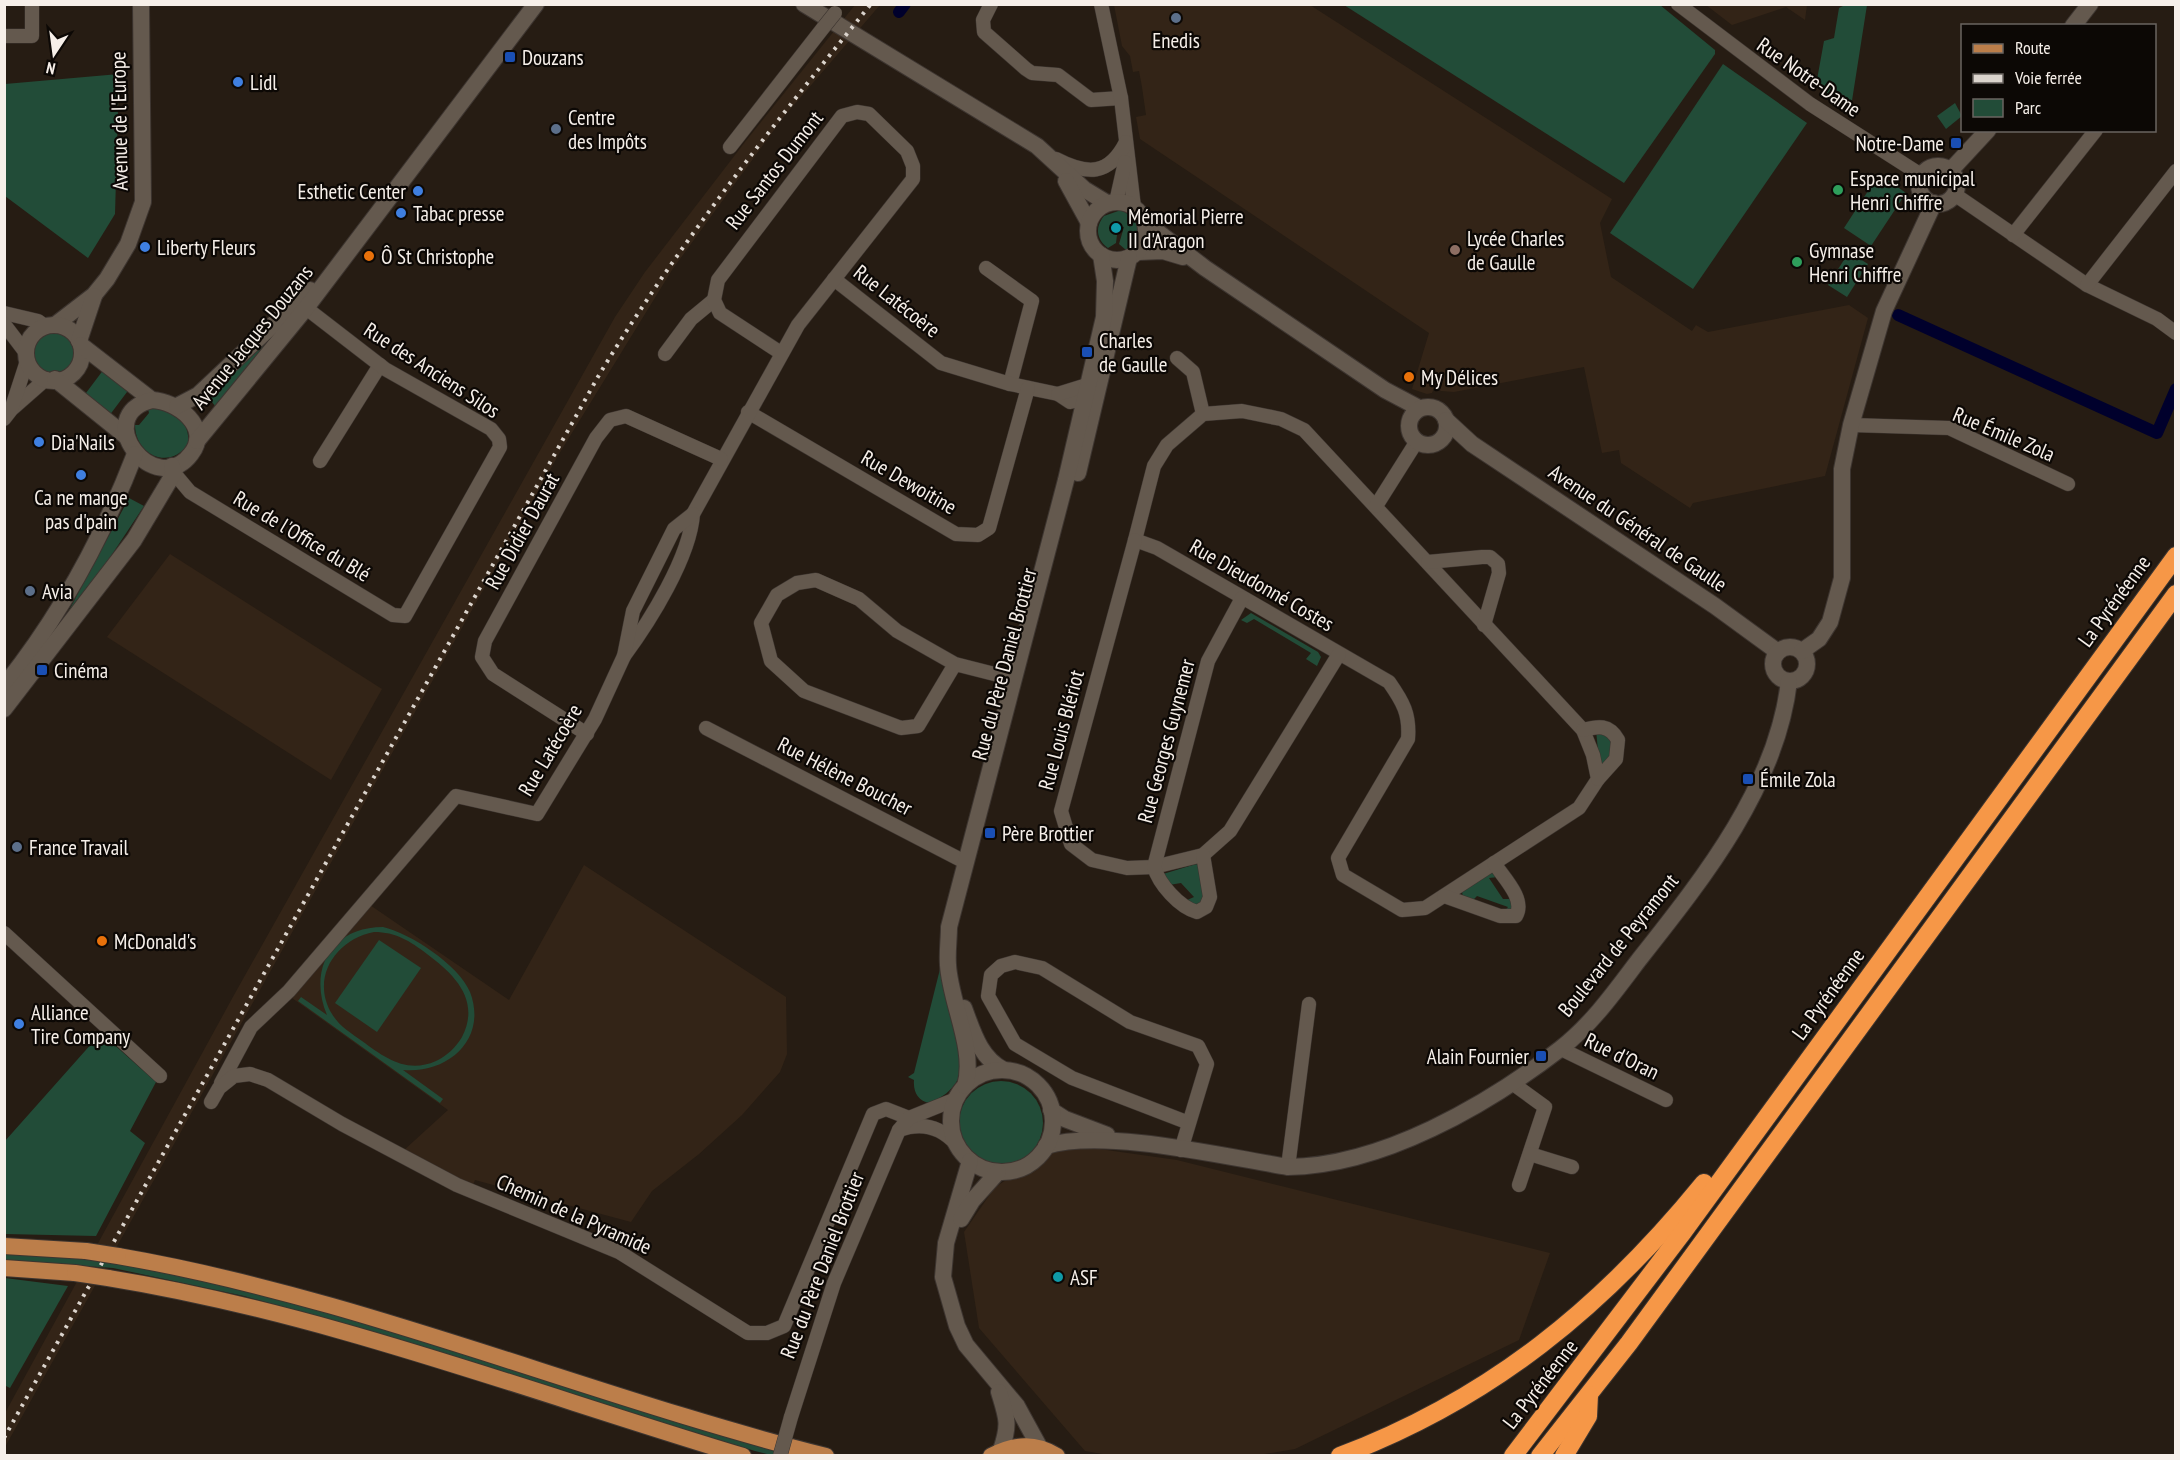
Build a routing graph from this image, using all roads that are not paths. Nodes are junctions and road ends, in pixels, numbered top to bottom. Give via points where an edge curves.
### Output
1 (32, 4) edge
2 (141, 4) edge
3 (536, 4) edge
4 (804, 4) edge
5 (991, 4) edge
6 (1101, 4) edge
7 (1677, 4) edge
8 (2090, 4) edge
9 (838, 9) edge
10 (2075, 24) edge
11 (4, 36) edge
12 (1121, 98) junction
13 (1986, 132) edge
14 (2094, 132) edge
15 (1027, 142) junction
16 (1126, 142) junction
17 (730, 147) dead end
18 (1049, 155) junction
19 (1950, 171) junction
20 (2175, 171) edge
21 (1921, 175) junction
22 (1954, 194) junction
23 (1112, 203) junction
24 (1934, 203) junction
25 (1134, 207) junction
26 (1089, 223) junction
27 (1146, 223) junction
28 (2013, 235) junction
29 (1101, 255) junction
30 (1133, 255) junction
31 (341, 261) junction
32 (986, 268) dead end
33 (1206, 268) junction
34 (834, 279) junction
35 (2087, 285) junction
36 (94, 296) junction
37 (714, 300) junction
38 (306, 308) junction
39 (4, 313) edge
40 (4, 324) edge
41 (50, 326) junction
42 (2174, 329) edge
43 (80, 343) junction
44 (781, 353) junction
45 (665, 354) dead end
46 (27, 357) junction
47 (1177, 358) dead end
48 (380, 365) junction
49 (50, 379) junction
50 (1010, 384) junction
51 (1028, 388) junction
52 (1385, 390) junction
53 (1058, 394) junction
54 (1085, 396) junction
55 (152, 400) junction
56 (177, 406) junction
57 (1419, 408) junction
58 (748, 412) junction
59 (1203, 414) junction
60 (8, 415) edge
61 (1446, 420) junction
62 (1408, 423) junction
63 (1851, 425) junction
64 (127, 437) junction
65 (197, 441) junction
66 (1417, 441) junction
67 (1441, 441) junction
68 (1472, 444) junction
69 (135, 454) junction
70 (721, 459) junction
71 (320, 461) dead end
72 (173, 469) junction
73 (2068, 484) dead end
74 (1376, 506) junction
75 (1135, 540) junction
76 (2175, 556) edge
77 (1428, 562) junction
78 (2175, 594) edge
79 (1242, 598) junction
80 (412, 606) joint
81 (1484, 625) junction
82 (1778, 651) junction
83 (1802, 651) junction
84 (1339, 654) junction
85 (955, 664) junction
86 (1014, 679) junction
87 (1789, 681) junction
88 (4, 686) edge
89 (4, 709) edge
90 (706, 728) dead end
91 (1583, 730) junction
92 (587, 734) junction
93 (1598, 779) junction
94 (1203, 855) junction
95 (965, 862) junction
96 (1494, 863) junction
97 (1154, 867) junction
98 (1444, 896) junction
99 (4, 933) edge
100 (1309, 1004) dead end
101 (1561, 1049) junction
102 (1004, 1070) junction
103 (160, 1076) dead end
104 (1512, 1083) junction
105 (219, 1088) junction
106 (960, 1092) junction
107 (1666, 1100) dead end
108 (212, 1102) dead end
109 (1051, 1110) junction
110 (909, 1118) junction
111 (1189, 1123) junction
112 (899, 1130) junction
113 (1134, 1143) junction
114 (1747, 1143) junction
115 (956, 1144) junction
116 (1046, 1146) junction
117 (1180, 1150) junction
118 (1530, 1154) junction
119 (970, 1161) junction
120 (1288, 1167) junction
121 (1572, 1167) dead end
122 (998, 1172) junction
123 (1519, 1185) dead end
124 (946, 1243) junction
125 (4, 1246) edge
126 (4, 1268) edge
127 (997, 1385) junction
128 (1589, 1395) junction
129 (1040, 1448) junction
130 (996, 1453) edge
131 (743, 1455) edge
132 (780, 1455) edge
133 (826, 1455) edge
134 (1057, 1455) edge
135 (1340, 1455) edge
136 (1513, 1455) edge
137 (1540, 1455) edge
138 (1564, 1455) edge

1 - 11 street via 32,36
2 - 36 main road, Avenue de l'Europe via 143,202 128,244
3 - 31 main road, Avenue Jacques Douzans
4 - 15 main road
5 - 12 street via 983,20 984,32 1026,69 1058,75 1091,100
6 - 12 street
7 - 21 street, Rue Notre-Dame via 1810,104
8 - 10 main road
9 - 17 street, bridge
12 - 16 street
13 - 19 main road
14 - 28 street
15 - 18 main road
15 - 26 main road via 1066,181
16 - 18 street via 1113,162 1098,170 1074,168
16 - 23 street via 1123,177
16 - 25 street
18 - 23 main road via 1084,189
19 - 21 main road via 1935,166
19 - 22 main road via 1956,183
20 - 35 street
21 - 24 main road via 1920,192
22 - 24 main road via 1946,202
22 - 28 street
23 - 25 main road
23 - 26 main road via 1093,214
24 - 63 main road via 1884,310
25 - 27 main road
26 - 29 main road via 1089,241
27 - 30 main road via 1145,240
27 - 33 main road
28 - 35 street
29 - 30 main road via 1114,260
29 - 54 main road, Rue du Père Daniel Brottier via 1106,300
30 - 33 main road via 1155,250 1174,253
30 - 54 main road, Rue du Père Daniel Brottier
31 - 38 main road, Avenue Jacques Douzans
31 - 56 main road, Avenue Jacques Douzans via 198,395
32 - 50 street via 1032,301
33 - 52 main road
34 - 37 street, Rue Santos Dumont via 913,179 907,151 869,114 842,116 722,272
34 - 44 street, Rue Latécoère
34 - 50 street, Rue Latécoère via 941,363
35 - 42 street
36 - 41 main road, Avenue de l'Europe
36 - 43 main road, Avenue de l'Europe
37 - 44 street via 726,318
37 - 45 street via 691,319
38 - 48 street, Rue des Anciens Silos
38 - 65 main road, Avenue Jacques Douzans
39 - 41 street
40 - 46 street
41 - 43 main road via 65,327
41 - 46 main road via 32,336
43 - 49 main road via 78,367 69,376
43 - 55 main road
44 - 58 street, Rue Latécoère
46 - 49 main road via 32,371
46 - 60 street
47 - 59 street via 1193,372
48 - 71 street
48 - 80 street, Rue des Anciens Silos via 491,429 499,439 500,447
49 - 60 street
49 - 64 main road
50 - 51 street, Rue Latécoère
51 - 53 street, Rue Latécoère
51 - 58 street, Rue Dewoitine via 989,528 978,536 956,534
52 - 57 main road
52 - 62 main road
53 - 54 street, Rue Latécoère
53 - 54 street, Rue Latécoère
54 - 86 main road, Rue du Père Daniel Brottier
54 - 102 main road, Rue du Père Daniel Brottier via 959,927 957,964 964,1007 979,1047 994,1065
55 - 56 main road
55 - 64 main road via 138,405 129,416
56 - 65 main road via 191,419
57 - 61 main road via 1433,407
57 - 62 main road
58 - 70 street, Rue Latécoère
59 - 74 street via 1242,411 1281,419 1304,430
59 - 75 street via 1167,445 1154,466
61 - 67 main road via 1447,430
61 - 68 main road, Avenue du Général de Gaulle
62 - 66 main road
63 - 73 street, Rue Émile Zola via 1948,428
63 - 83 main road via 1842,469 1842,578 1830,622 1819,639
64 - 69 main road
65 - 72 main road via 186,459
66 - 67 main road via 1431,445
66 - 74 street
67 - 68 main road, Avenue du Général de Gaulle
68 - 82 main road, Avenue du Général de Gaulle
69 - 72 main road via 152,465
69 - 88 main road via 117,500 76,579 37,645
70 - 92 street, Rue Latécoère via 693,514 689,539 650,621 624,656
70 - 92 street, Rue Didier Daurat via 626,416 610,420 596,438 485,641 482,657 493,674
72 - 80 street, Rue de l'Office du Blé via 190,492 393,615 405,616
72 - 89 main road via 134,540
74 - 77 street
75 - 79 street, Rue Dieudonné Costes via 1157,548
75 - 97 street, Rue Louis Blériot via 1061,810 1071,844 1092,860 1127,868
76 - 114 highway, La Pyrénéenne
77 - 81 street
77 - 81 street via 1490,557 1498,564
78 - 128 highway
79 - 84 street, Rue Dieudonné Costes
79 - 97 street, Rue Georges Guynemer via 1208,661
81 - 91 street
82 - 83 main road via 1787,647
82 - 87 main road via 1773,661 1775,672
83 - 87 main road via 1807,660 1806,670
84 - 94 street, Rue Louis Blériot via 1230,831
84 - 98 street, Rue Dieudonné Costes via 1389,682 1406,707 1409,721 1408,739 1338,858 1343,875 1402,910 1425,908
85 - 85 street via 897,631 859,599 816,580 797,583 777,595 761,623 771,661 804,691 901,728 918,726
85 - 86 street
86 - 95 main road, Rue du Père Daniel Brottier
87 - 101 main road, Boulevard de Peyramont via 1776,739 1745,810 1654,942 1591,1021
90 - 95 street, Rue Hélène Boucher
91 - 93 street
91 - 93 street, Rue Dieudonné Costes via 1608,728 1618,740 1616,759
92 - 105 street, Rue Latécoère via 537,813 456,796 289,991 251,1027
93 - 96 street, Rue Dieudonné Costes via 1579,808
94 - 97 street, Rue Louis Blériot
94 - 97 street via 1210,897 1202,910 1191,910 1181,904 1157,877
95 - 106 main road, Rue du Père Daniel Brottier via 949,927 948,965 966,1050 968,1077
96 - 98 street, Rue Dieudonné Costes
96 - 98 street via 1518,898 1516,916 1500,916
99 - 103 street
100 - 120 street
101 - 104 main road, Boulevard de Peyramont
101 - 107 street, Rue d'Oran
102 - 106 main road via 989,1072
102 - 109 main road via 1026,1076 1042,1089
104 - 118 street via 1545,1107
104 - 120 main road, Boulevard de Peyramont via 1439,1125 1358,1157
105 - 108 street
105 - 110 street, Chemin de la Pyramide via 226,1080 242,1074 268,1080 457,1185 629,1257 748,1333 767,1333 783,1326 873,1114 886,1109
106 - 110 street, Rue du Père Daniel Brottier
106 - 115 main road via 951,1122
109 - 113 main road, Boulevard de Peyramont via 1086,1129
109 - 116 main road via 1052,1131
110 - 112 street, Rue du Père Daniel Brottier
111 - 111 street via 1207,1064 1198,1046 1131,1022 1042,968 1015,962 1001,966 991,975 988,996 1015,1044 1072,1078
111 - 117 street
112 - 115 street via 925,1125 939,1129
112 - 132 street, Rue du Père Daniel Brottier, bridge via 834,1283
113 - 116 main road, Boulevard de Peyramont via 1078,1140
113 - 117 main road, Boulevard de Peyramont
114 - 135 highway via 1723,1160 1615,1283 1549,1340 1455,1404 1377,1442
114 - 136 highway, La Pyrénéenne via 1616,1323
115 - 119 main road
116 - 122 main road via 1024,1167
117 - 120 main road, Boulevard de Peyramont
118 - 121 street
118 - 123 street
119 - 122 main road
119 - 124 main road
122 - 124 main road via 972,1201
124 - 127 main road via 942,1277 957,1326 966,1345
125 - 133 main road, bridge via 86,1251 197,1271 299,1297
126 - 131 main road, bridge via 75,1273 197,1293 291,1317
127 - 129 main road via 1017,1406
127 - 130 main road via 1008,1427
128 - 137 highway
128 - 138 highway via 1588,1416
129 - 130 main road via 1013,1446
129 - 134 main road

